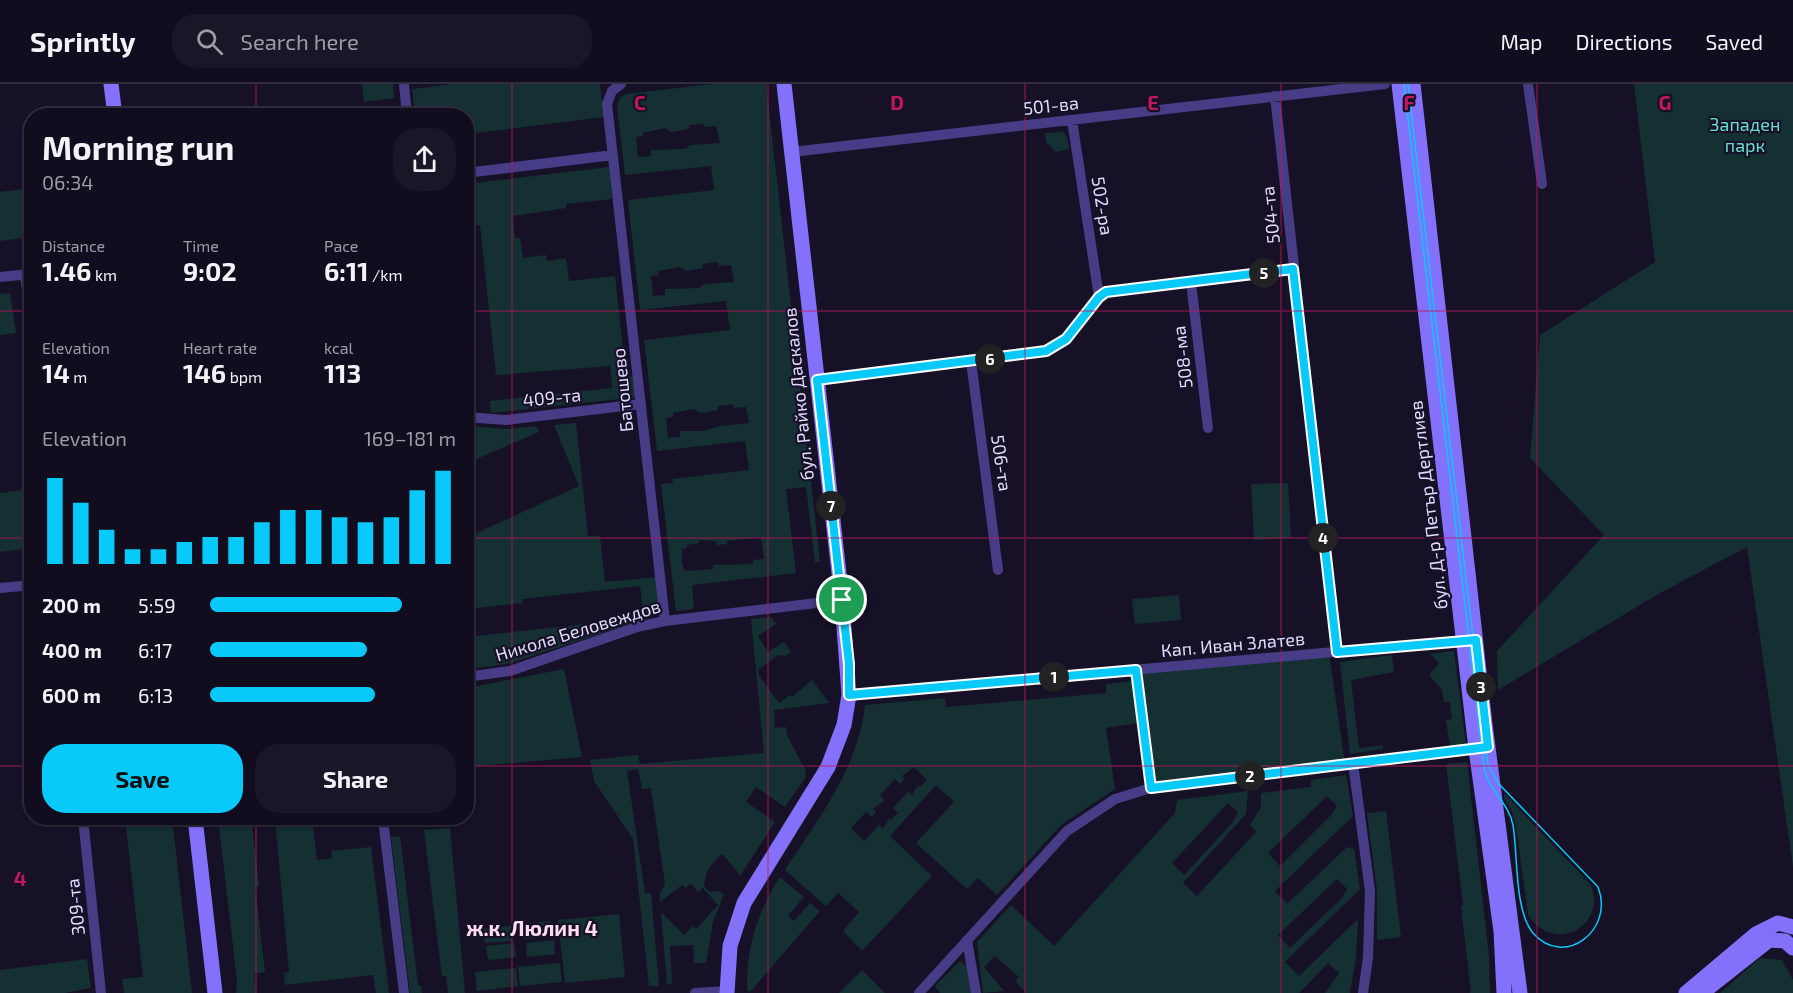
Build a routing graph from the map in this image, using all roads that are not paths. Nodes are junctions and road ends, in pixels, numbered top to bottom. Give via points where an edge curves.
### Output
1 (111, 84) edge
2 (404, 84) edge
3 (621, 84) edge
4 (784, 84) edge
5 (1385, 84) edge
6 (1399, 84) edge
7 (1413, 84) edge
8 (1528, 84) edge
9 (1275, 96) junction
10 (114, 108) edge
11 (406, 108) edge
12 (1072, 120) junction
13 (792, 152) junction
14 (613, 155) junction
15 (474, 172) edge
16 (1542, 184) dead end
17 (1293, 269) junction
18 (24, 274) edge
19 (0, 277) edge
20 (1191, 282) junction
21 (1099, 297) junction
22 (972, 361) junction
23 (817, 380) junction
24 (641, 404) junction
25 (474, 418) edge
26 (1208, 428) dead end
27 (999, 570) dead end
28 (24, 586) edge
29 (0, 588) edge
30 (842, 600) junction
31 (665, 621) junction
32 (1470, 640) junction
33 (1337, 652) junction
34 (1136, 670) junction
35 (474, 676) edge
36 (849, 695) junction
37 (1482, 748) junction
38 (1353, 763) junction
39 (1151, 788) junction
40 (84, 825) edge
41 (196, 825) edge
42 (384, 827) dead end
43 (1793, 927) edge
44 (967, 940) junction
45 (1793, 948) edge
46 (727, 992) edge
47 (101, 993) edge
48 (215, 993) edge
49 (404, 993) edge
50 (695, 993) edge
51 (920, 993) edge
52 (976, 993) edge
53 (1363, 993) edge
54 (1504, 993) edge
55 (1520, 993) edge
56 (1686, 993) edge
57 (1702, 993) edge

1 - 10 main road
2 - 11 street
3 - 14 street, Батошево via 612,90 607,104
4 - 13 main road, бул. Райко Даскалов
5 - 9 street, 501-ва
6 - 32 main road, бул. Д-р Петър Дертлиев
7 - 32 main road, бул. Д-р Петър Дертлиев
8 - 16 street
9 - 12 street, 501-ва
9 - 17 street, 504-та
12 - 13 street, 501-ва
12 - 21 street, 502-ра
13 - 23 main road, бул. Райко Даскалов
14 - 15 street
14 - 24 street, Батошево
17 - 20 street
17 - 33 street, 504-та
18 - 19 street
20 - 21 street via 1106,292
20 - 26 street, 508-ма
21 - 22 street via 1066,339 1046,351
22 - 23 street
22 - 27 street, 506-та
23 - 30 main road, бул. Райко Даскалов
24 - 25 street, 409-та via 506,420
24 - 31 street, Батошево
28 - 29 street
30 - 31 street, Никола Беловеждов
30 - 36 main road, бул. Райко Даскалов
31 - 35 street, Никола Беловеждов via 510,671
32 - 33 street, Кап. Иван Златев
32 - 37 main road, бул. Д-р Петър Дертлиев
33 - 34 street, Кап. Иван Златев
34 - 36 street, Кап. Иван Златев
34 - 39 street
36 - 46 main road, бул. Райко Даскалов via 844,725 828,767 744,903 730,946
37 - 38 street
37 - 54 main road, бул. Д-р Петър Дертлиев
37 - 55 main road, бул. Д-р Петър Дертлиев
38 - 39 street
38 - 53 street via 1370,891
39 - 44 street via 1115,799 1067,831
40 - 47 street, 309-та
41 - 48 main road
42 - 49 street
43 - 56 main road via 1778,923 1756,934
44 - 51 street
44 - 52 street
45 - 57 main road via 1785,941 1769,940
46 - 50 street

